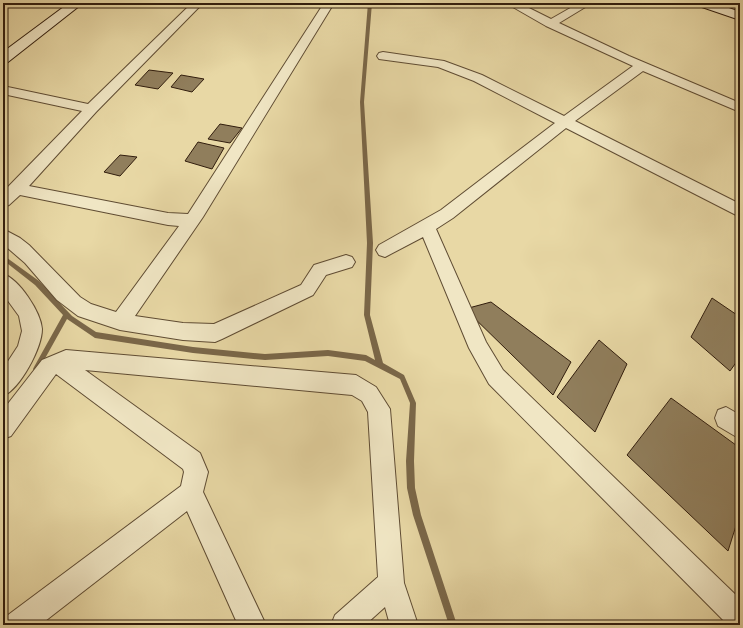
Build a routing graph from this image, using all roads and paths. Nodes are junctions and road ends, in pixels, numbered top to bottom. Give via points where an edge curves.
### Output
1 (64, 3) edge
2 (77, 3) edge
3 (198, 3) edge
4 (329, 3) edge
5 (511, 3) edge
6 (588, 3) edge
7 (703, 3) edge
8 (725, 3) edge
9 (740, 8) edge
10 (740, 16) edge
11 (550, 24) junction
12 (3, 48) edge
13 (383, 56) dead end
14 (3, 59) edge
15 (641, 66) junction
16 (3, 90) edge
17 (740, 108) edge
18 (91, 109) junction
19 (566, 121) junction
20 (17, 189) junction
21 (3, 201) edge
22 (740, 211) edge
23 (192, 220) junction
24 (427, 227) junction
25 (3, 236) edge
26 (385, 250) dead end
27 (346, 262) dead end
28 (3, 280) edge
29 (121, 321) junction
30 (57, 362) junction
31 (3, 386) edge
32 (3, 428) edge
33 (191, 493) junction
34 (391, 583) junction
35 (740, 618) edge
36 (18, 625) edge
37 (252, 625) edge
38 (345, 625) edge
39 (404, 625) edge

1 - 12 main road
2 - 14 main road
3 - 18 street
4 - 23 street
5 - 11 street
6 - 11 street
7 - 10 main road
8 - 9 main road
11 - 15 street
13 - 19 street via 440,64 456,69
15 - 17 street
15 - 19 street
16 - 18 street
18 - 20 street
19 - 22 street
19 - 24 street
20 - 21 street
20 - 23 street via 168,220
23 - 29 street
24 - 26 street
24 - 35 street via 479,348 496,377
25 - 29 street via 28,252 73,304 89,313
27 - 29 street via 320,270 307,290 215,333 150,328
28 - 31 street via 29,316 32,331 27,347
30 - 32 street via 49,367
30 - 33 street via 192,461 196,472
30 - 34 street via 66,359 356,385 369,394 379,408
33 - 36 street
33 - 37 street
34 - 38 street
34 - 39 street

